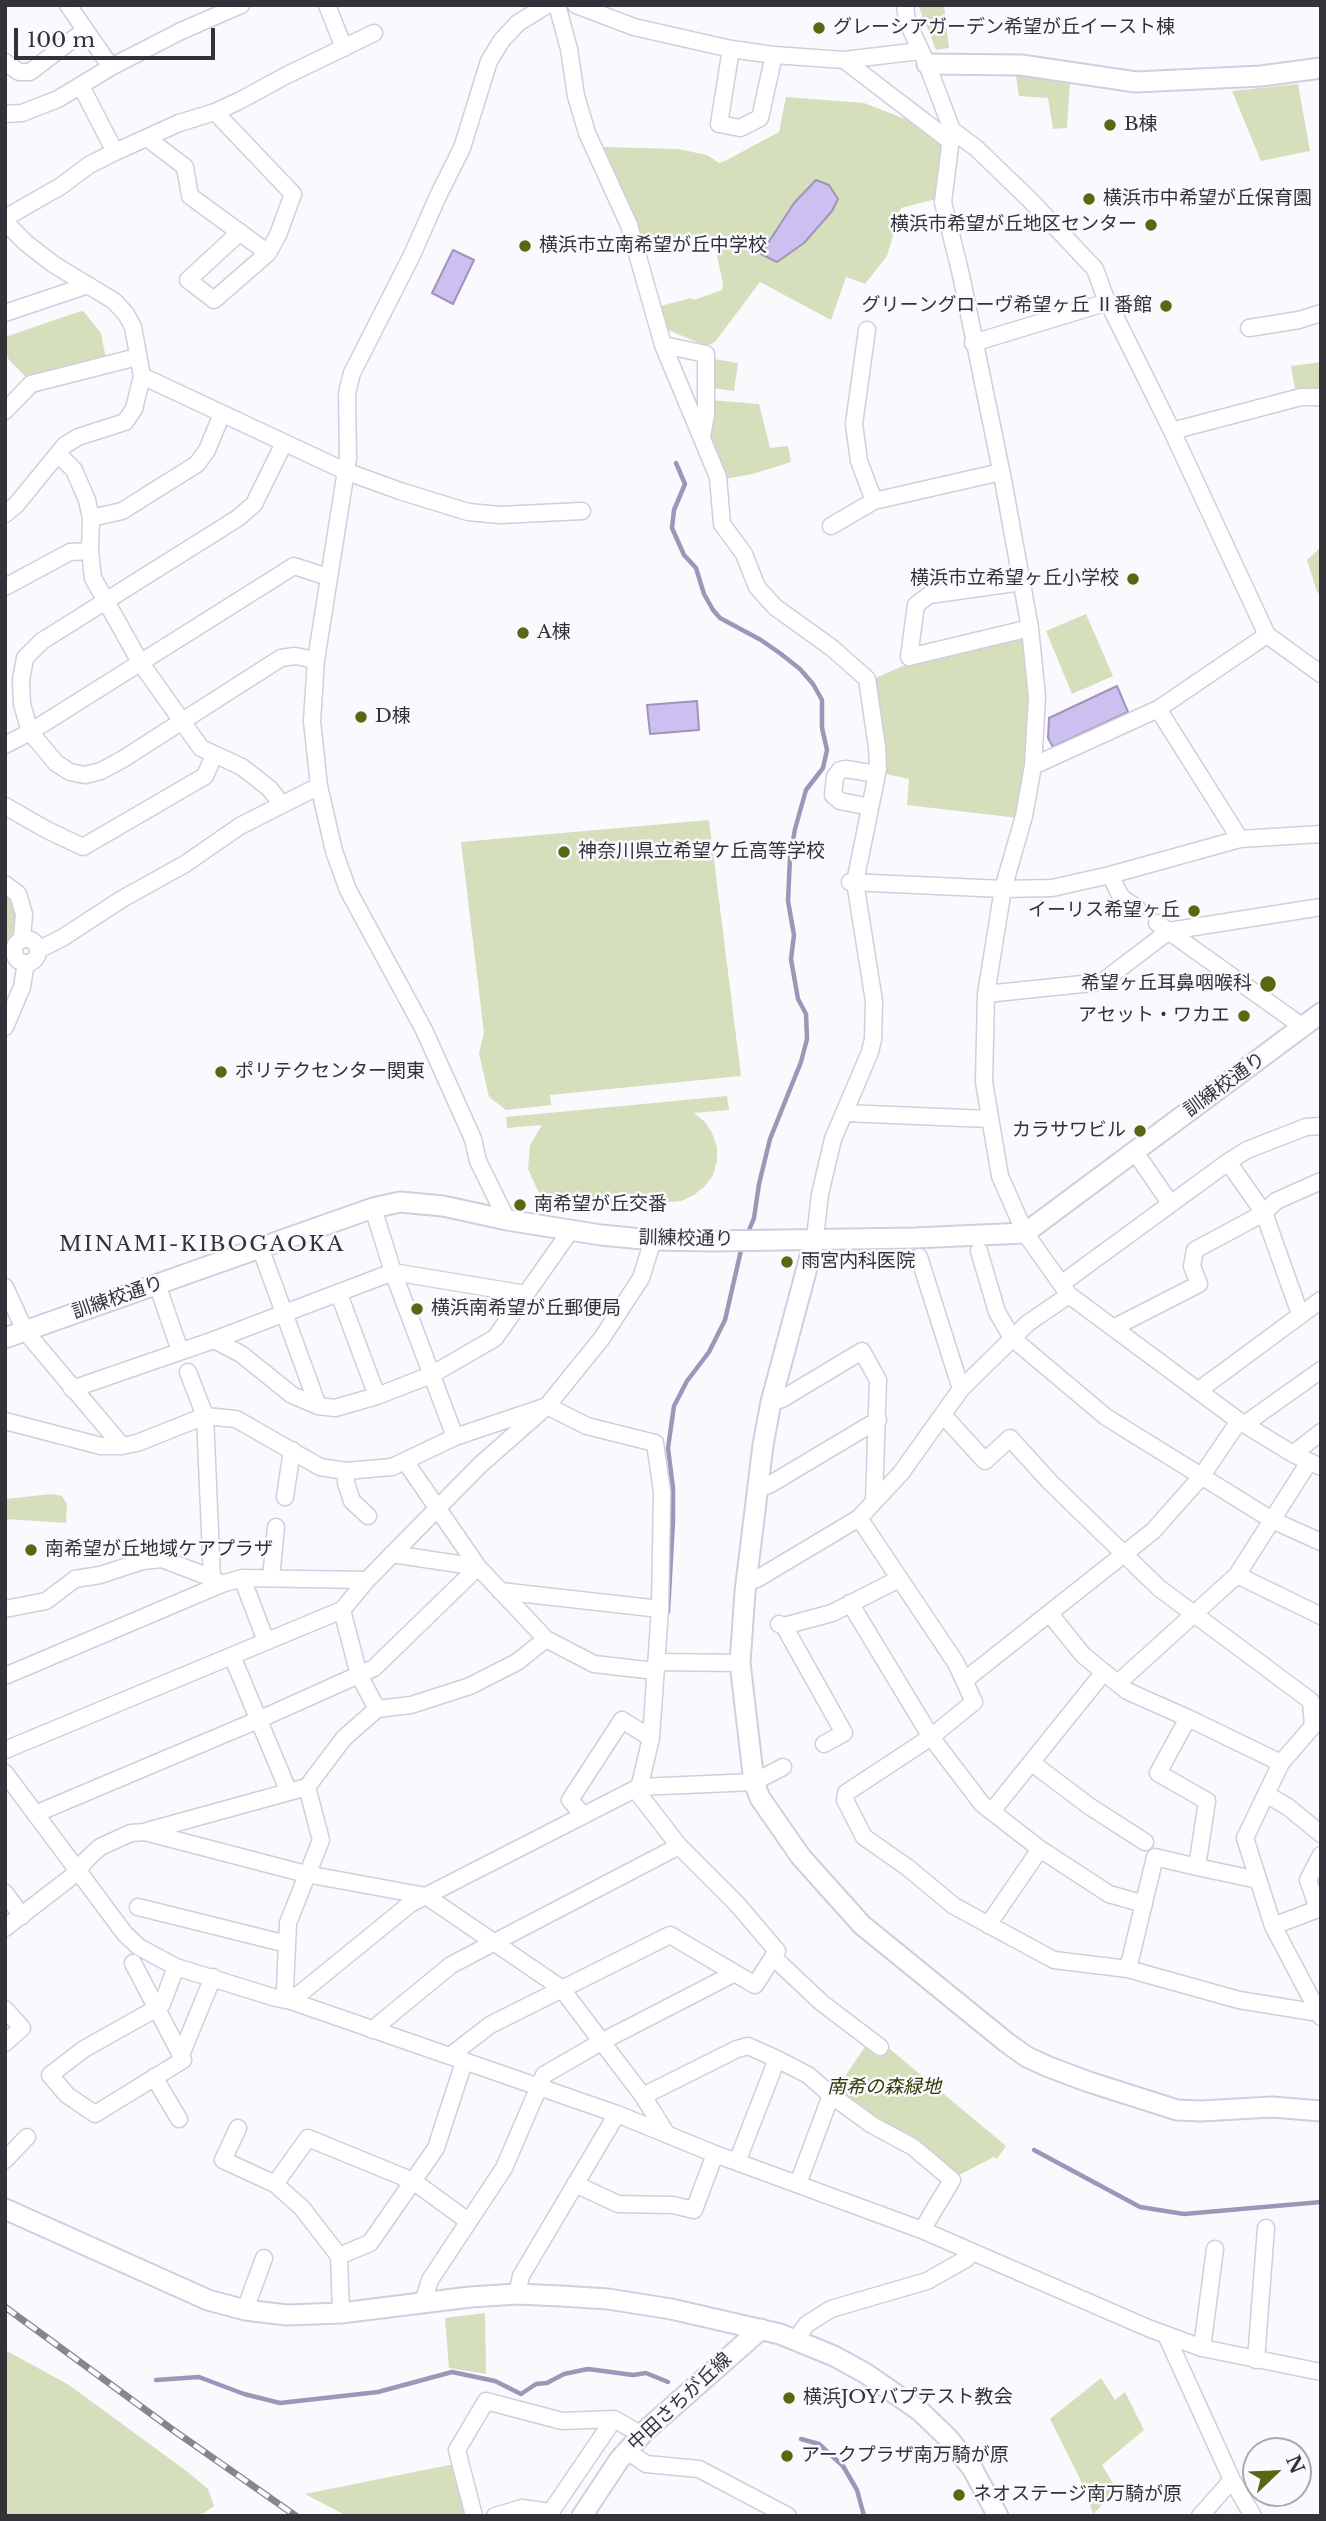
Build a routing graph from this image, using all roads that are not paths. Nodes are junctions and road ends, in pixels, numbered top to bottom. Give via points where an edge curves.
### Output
1 (68, 5) edge
2 (241, 5) edge
3 (327, 5) edge
4 (547, 5) edge
5 (557, 5) edge
6 (576, 5) edge
7 (905, 5) edge
8 (85, 30) junction
9 (374, 33) dead end
10 (344, 48) junction
11 (727, 48) junction
12 (774, 55) junction
13 (924, 58) junction
14 (844, 60) junction
15 (5, 62) edge
16 (111, 67) junction
17 (1321, 68) edge
18 (81, 86) junction
19 (215, 112) junction
20 (5, 114) edge
21 (951, 135) junction
22 (147, 138) junction
23 (115, 152) junction
24 (5, 220) edge
25 (240, 232) junction
26 (268, 253) junction
27 (88, 285) junction
28 (1108, 302) junction
29 (5, 313) edge
30 (1321, 313) edge
31 (1249, 328) dead end
32 (867, 330) dead end
33 (974, 343) junction
34 (663, 345) junction
35 (137, 357) junction
36 (142, 376) junction
37 (1321, 397) edge
38 (8, 401) edge
39 (222, 414) junction
40 (1172, 431) junction
41 (702, 438) junction
42 (284, 443) junction
43 (58, 454) junction
44 (345, 471) junction
45 (1001, 472) junction
46 (874, 501) junction
47 (582, 511) dead end
48 (5, 514) edge
49 (90, 518) junction
50 (831, 526) dead end
51 (90, 551) junction
52 (328, 577) junction
53 (1022, 582) junction
54 (5, 587) edge
55 (105, 603) junction
56 (1030, 628) junction
57 (1267, 635) junction
58 (316, 660) junction
59 (140, 662) junction
60 (1321, 674) edge
61 (1158, 709) junction
62 (181, 722) junction
63 (30, 732) junction
64 (5, 745) edge
65 (214, 755) junction
66 (1033, 766) junction
67 (877, 774) junction
68 (319, 786) junction
69 (282, 805) junction
70 (5, 806) edge
71 (870, 807) junction
72 (1321, 834) edge
73 (1240, 839) junction
74 (1110, 875) junction
75 (853, 882) junction
76 (5, 884) edge
77 (1003, 888) junction
78 (1321, 906) edge
79 (1137, 908) dead end
80 (1163, 927) junction
81 (14, 948) edge
82 (38, 950) junction
83 (26, 963) junction
84 (986, 994) junction
85 (1321, 1013) edge
86 (5, 1027) edge
87 (1303, 1027) junction
88 (844, 1114) junction
89 (989, 1119) junction
90 (1321, 1126) edge
91 (1135, 1152) junction
92 (1228, 1162) junction
93 (1321, 1181) edge
94 (1170, 1203) junction
95 (373, 1208) junction
96 (1264, 1213) junction
97 (507, 1220) junction
98 (571, 1230) junction
99 (1025, 1233) junction
100 (815, 1238) junction
101 (653, 1240) junction
102 (260, 1247) junction
103 (979, 1251) dead end
104 (919, 1257) dead end
105 (393, 1272) junction
106 (157, 1284) junction
107 (5, 1287) edge
108 (1065, 1289) junction
109 (340, 1294) junction
110 (526, 1294) junction
111 (1321, 1300) edge
112 (285, 1314) junction
113 (1300, 1314) junction
114 (1113, 1328) junction
115 (25, 1331) junction
116 (5, 1338) edge
117 (1012, 1338) junction
118 (214, 1340) junction
119 (180, 1351) junction
120 (1321, 1370) edge
121 (188, 1372) dead end
122 (432, 1375) junction
123 (72, 1389) junction
124 (961, 1389) junction
125 (1199, 1390) junction
126 (377, 1396) junction
127 (771, 1402) junction
128 (318, 1406) junction
129 (547, 1406) junction
130 (943, 1415) junction
131 (205, 1416) junction
132 (878, 1420) junction
133 (5, 1421) edge
134 (1242, 1423) junction
135 (1321, 1432) edge
136 (454, 1437) junction
137 (122, 1446) junction
138 (292, 1450) junction
139 (1293, 1454) junction
140 (405, 1461) junction
141 (1315, 1464) edge
142 (346, 1471) junction
143 (1201, 1477) junction
144 (757, 1489) junction
145 (285, 1497) dead end
146 (874, 1501) junction
147 (437, 1510) junction
148 (368, 1516) dead end
149 (859, 1518) junction
150 (1272, 1520) junction
151 (276, 1527) dead end
152 (1321, 1542) edge
153 (1125, 1553) junction
154 (392, 1554) junction
155 (478, 1567) junction
156 (1237, 1574) junction
157 (242, 1578) junction
158 (271, 1578) junction
159 (899, 1579) junction
160 (367, 1580) junction
161 (217, 1581) junction
162 (747, 1582) junction
163 (500, 1591) junction
164 (850, 1603) junction
165 (5, 1609) edge
166 (660, 1609) junction
167 (342, 1610) junction
168 (1050, 1614) junction
169 (1195, 1614) junction
170 (1321, 1616) edge
171 (546, 1639) junction
172 (266, 1641) junction
173 (232, 1656) junction
174 (740, 1663) junction
175 (656, 1667) junction
176 (1104, 1672) junction
177 (359, 1675) junction
178 (5, 1676) edge
179 (965, 1680) junction
180 (1119, 1682) junction
181 (377, 1709) junction
182 (1188, 1717) junction
183 (258, 1720) junction
184 (1317, 1724) edge
185 (931, 1737) junction
186 (651, 1738) junction
187 (824, 1744) dead end
188 (5, 1750) edge
189 (1032, 1763) junction
190 (1281, 1763) junction
191 (783, 1767) dead end
192 (5, 1773) edge
193 (754, 1782) junction
194 (307, 1787) junction
195 (639, 1787) junction
196 (288, 1790) junction
197 (1266, 1794) junction
198 (992, 1811) junction
199 (35, 1814) junction
200 (583, 1815) junction
201 (145, 1832) junction
202 (1321, 1834) edge
203 (1145, 1842) dead end
204 (679, 1846) junction
205 (1040, 1849) junction
206 (1321, 1855) edge
207 (1197, 1867) junction
208 (79, 1871) junction
209 (306, 1874) junction
210 (1258, 1880) junction
211 (5, 1894) edge
212 (426, 1896) junction
213 (1144, 1904) junction
214 (138, 1907) dead end
215 (22, 1916) junction
216 (988, 1924) junction
217 (1273, 1926) junction
218 (5, 1928) edge
219 (496, 1942) junction
220 (287, 1944) junction
221 (773, 1957) junction
222 (133, 1963) dead end
223 (176, 1966) junction
224 (1128, 1969) junction
225 (733, 1974) junction
226 (213, 1977) junction
227 (561, 1988) junction
228 (290, 2001) junction
229 (5, 2008) edge
230 (157, 2008) junction
231 (1320, 2015) edge
232 (372, 2029) junction
233 (601, 2042) junction
234 (5, 2043) edge
235 (880, 2047) dead end
236 (181, 2055) junction
237 (457, 2059) junction
238 (777, 2059) junction
239 (154, 2077) junction
240 (540, 2086) junction
241 (831, 2095) junction
242 (643, 2096) junction
243 (1321, 2112) edge
244 (617, 2114) junction
245 (180, 2119) dead end
246 (238, 2128) dead end
247 (666, 2133) junction
248 (27, 2137) dead end
249 (715, 2154) junction
250 (5, 2160) edge
251 (737, 2162) junction
252 (413, 2181) junction
253 (275, 2184) junction
254 (575, 2184) junction
255 (798, 2184) junction
256 (5, 2209) edge
257 (468, 2221) junction
258 (1266, 2228) dead end
259 (922, 2230) junction
260 (1215, 2249) dead end
261 (970, 2252) junction
262 (339, 2256) junction
263 (264, 2258) dead end
264 (517, 2294) junction
265 (423, 2302) junction
266 (245, 2310) junction
267 (341, 2313) junction
268 (761, 2329) junction
269 (1166, 2335) junction
270 (795, 2340) junction
271 (1202, 2348) junction
272 (1256, 2360) junction
273 (1321, 2372) edge
274 (614, 2419) junction
275 (642, 2434) junction
276 (627, 2451) junction
277 (1232, 2480) junction
278 (549, 2514) edge
279 (474, 2516) edge
280 (495, 2516) edge
281 (582, 2516) edge
282 (788, 2516) edge
283 (998, 2516) edge
284 (1200, 2516) edge
285 (1253, 2516) edge

1 - 8 street
2 - 16 street
3 - 10 street
4 - 44 street via 518,23 489,61 462,148 352,373 346,393
5 - 34 street via 587,133 629,225
6 - 11 street via 634,27
7 - 13 street via 907,21
8 - 15 street via 30,72 19,72
8 - 16 street
9 - 10 street
10 - 19 street
11 - 12 street
11 - 12 street via 719,124 740,128 760,118
12 - 14 street
13 - 14 street
13 - 17 street via 1021,65 1136,82
13 - 21 street
14 - 21 street
16 - 18 street
18 - 20 street via 41,107
18 - 23 street
19 - 22 street
19 - 26 street via 293,194
21 - 28 street via 1011,182 1078,249 1094,269
21 - 33 street via 943,202
22 - 23 street
22 - 25 street via 185,167 190,196
23 - 24 street
24 - 27 street via 54,264
25 - 26 street
25 - 26 street via 188,280 214,300
27 - 29 street
27 - 35 street via 127,314
28 - 33 street
28 - 40 street
30 - 31 street
32 - 46 street via 854,424 859,461
33 - 45 street
34 - 41 street
34 - 41 street via 706,354
35 - 36 street
35 - 38 street via 39,381
36 - 39 street
36 - 43 street via 134,409 125,422 78,437
37 - 40 street via 1301,397
39 - 42 street
39 - 49 street via 197,464 122,511
40 - 57 street
41 - 67 street via 718,477 722,524 744,554 757,587 775,607 867,678
42 - 44 street
42 - 55 street via 254,504
43 - 48 street
43 - 49 street via 81,482
44 - 47 street via 468,512
44 - 52 street
45 - 46 street
45 - 53 street
46 - 50 street
49 - 51 street
51 - 54 street via 70,552
51 - 55 street via 93,578
52 - 58 street
52 - 59 street via 294,566
53 - 56 street
53 - 56 street via 929,595 916,605 909,657
55 - 59 street
55 - 63 street via 42,641 25,658 22,704
56 - 66 street via 1037,697
57 - 60 street
57 - 61 street
58 - 62 street via 281,658
58 - 68 street via 312,721
59 - 62 street
59 - 63 street
61 - 66 street
61 - 73 street
62 - 63 street via 102,771 85,775 56,763
62 - 65 street via 201,748
63 - 64 street
65 - 69 street via 242,767
65 - 70 street via 205,776 83,847
66 - 77 street
67 - 71 street
67 - 71 street via 846,769 835,777 833,795 840,801
68 - 69 street
68 - 97 street via 348,890 424,1030
69 - 82 street
71 - 75 street
72 - 73 street
73 - 74 street
74 - 77 street via 1052,888
74 - 79 street via 1121,897
75 - 77 street
75 - 88 street via 874,1001 873,1039
76 - 81 street via 18,894 24,914
77 - 84 street
78 - 80 street
80 - 84 street via 1102,982
80 - 87 street
81 - 82 street via 34,942
81 - 83 street via 16,958
82 - 83 street via 36,958
83 - 86 street via 22,987
84 - 89 street via 984,1082
85 - 87 street, 訓練校通り
87 - 91 street, 訓練校通り
88 - 89 street
88 - 100 street via 825,1171
89 - 99 street via 1000,1176
90 - 92 street via 1259,1145
91 - 94 street
91 - 99 street, 訓練校通り
92 - 94 street
92 - 96 street
93 - 96 street via 1276,1201
94 - 108 street
95 - 97 street, 訓練校通り via 413,1202
95 - 102 street, 訓練校通り
95 - 105 street
96 - 113 street
96 - 114 street via 1195,1250 1192,1266 1199,1284
97 - 98 street, 訓練校通り
98 - 101 street, 訓練校通り
98 - 110 street
99 - 100 street, 訓練校通り
99 - 108 street
100 - 101 street, 訓練校通り
100 - 127 street
101 - 129 street via 641,1278 602,1338
102 - 106 street, 訓練校通り
102 - 112 street
103 - 117 street via 997,1312
104 - 124 street
105 - 109 street
105 - 110 street
105 - 122 street
106 - 115 street, 訓練校通り
106 - 119 street
107 - 115 street
108 - 114 street
108 - 117 street
109 - 112 street
109 - 126 street
110 - 122 street via 495,1338
111 - 113 street
112 - 118 street
112 - 128 street
113 - 125 street
114 - 125 street
115 - 116 street, 訓練校通り
115 - 123 street
117 - 124 street
117 - 143 street via 1106,1417
118 - 119 street
118 - 128 street via 241,1354 292,1395
119 - 123 street
120 - 134 street
121 - 131 street
122 - 126 street
122 - 136 street
123 - 137 street
124 - 130 street
125 - 134 street
126 - 128 street via 335,1408
127 - 132 street via 862,1351 878,1380
127 - 144 street
129 - 136 street
129 - 147 street
129 - 166 street via 587,1426 655,1443 662,1492
130 - 146 street via 901,1473
130 - 153 street via 985,1461 1010,1438
131 - 137 street
131 - 138 street via 236,1419
131 - 161 street
132 - 144 street
132 - 146 street
133 - 137 street via 101,1446
134 - 139 street
134 - 143 street
135 - 139 street
136 - 140 street
138 - 142 street via 320,1467
138 - 145 street
139 - 141 street
140 - 142 street via 392,1467
140 - 147 street
141 - 150 street
142 - 148 street via 352,1501
143 - 150 street
143 - 153 street via 1153,1531
144 - 162 street
146 - 149 street
147 - 154 street
147 - 155 street
149 - 159 street
149 - 162 street
150 - 152 street
150 - 156 street
151 - 158 street
153 - 168 street
153 - 169 street via 1159,1588
154 - 155 street
154 - 160 street
155 - 163 street
155 - 177 street via 374,1668
156 - 169 street
156 - 170 street
157 - 158 street
157 - 161 street
157 - 172 street
158 - 160 street
159 - 164 street
159 - 179 street
160 - 167 street
161 - 165 street via 162,1559 143,1560 75,1579 46,1601
161 - 178 street
162 - 174 street
163 - 166 street
163 - 171 street
164 - 185 street
164 - 187 street via 832,1614 781,1625 844,1733
166 - 175 street
167 - 172 street
167 - 177 street
168 - 176 street via 1083,1655
168 - 179 street
169 - 180 street
169 - 184 street via 1311,1701
171 - 175 street via 594,1664
171 - 181 street via 517,1662 470,1686
172 - 173 street
173 - 183 street
173 - 188 street
174 - 175 street
174 - 193 street
175 - 186 street
176 - 180 street
176 - 189 street
177 - 181 street
177 - 183 street
179 - 185 street via 974,1702
180 - 182 street via 1127,1691
181 - 194 street via 344,1738
182 - 190 street
182 - 207 street via 1158,1773 1207,1801
183 - 196 street
183 - 199 street
184 - 190 street
185 - 198 street
185 - 216 street via 846,1793 845,1800 864,1837 954,1906
186 - 195 street
186 - 200 street via 622,1720 570,1800
189 - 198 street
189 - 203 street
190 - 197 street
191 - 193 street
192 - 199 street
193 - 195 street
193 - 243 street via 786,1838 862,1925 1027,2057 1177,2110 1272,2107
194 - 196 street
194 - 209 street via 321,1840
195 - 200 street
195 - 204 street via 638,1793
196 - 201 street
197 - 202 street
197 - 210 street via 1245,1838
198 - 205 street
199 - 208 street
200 - 212 street
201 - 208 street via 100,1847
201 - 209 street
204 - 219 street
204 - 221 street via 761,1932 777,1951
205 - 213 street via 1109,1894
205 - 216 street
206 - 217 street via 1308,1880 1318,1909
207 - 210 street
207 - 213 street via 1155,1857
208 - 215 street
208 - 223 street via 139,1947
209 - 212 street
209 - 220 street via 288,1923
210 - 217 street
211 - 215 street
212 - 219 street
212 - 228 street
213 - 224 street
214 - 220 street
215 - 218 street
216 - 224 street via 1055,1960
217 - 231 street
219 - 227 street
219 - 232 street via 451,1965
220 - 228 street via 285,1988
221 - 225 street via 755,1985
221 - 235 street via 822,2003
222 - 230 street
223 - 226 street
223 - 230 street
224 - 231 street via 1239,2000
225 - 227 street via 670,1935
225 - 233 street
226 - 228 street
226 - 236 street
227 - 233 street
227 - 237 street via 490,2025
228 - 232 street
229 - 234 street via 22,2028
230 - 236 street
230 - 239 street via 84,2049 50,2076 94,2115
232 - 237 street
233 - 240 street via 544,2075
233 - 242 street
236 - 239 street via 183,2060
237 - 240 street
237 - 252 street via 436,2148
238 - 241 street via 808,2075
238 - 242 street via 748,2046 737,2049
238 - 251 street
239 - 245 street
240 - 244 street
240 - 257 street via 504,2168
241 - 255 street
241 - 259 street via 913,2147 952,2180
242 - 247 street
244 - 247 street
244 - 254 street
246 - 253 street via 223,2160
247 - 249 street
248 - 250 street
249 - 251 street
249 - 254 street via 694,2210 618,2204
251 - 255 street
252 - 253 street via 308,2138
252 - 257 street
252 - 262 street via 370,2243
253 - 262 street via 302,2207
254 - 264 street via 521,2276
255 - 259 street
256 - 266 street via 208,2300
257 - 265 street via 430,2280
258 - 272 street
259 - 261 street
260 - 271 street
261 - 269 street
261 - 270 street via 966,2259 927,2281 831,2309 807,2324
262 - 267 street
263 - 266 street
264 - 265 street
264 - 268 street via 608,2299
265 - 267 street
266 - 267 street via 287,2315
268 - 270 street
268 - 275 street, 中田さちが丘線
269 - 271 street
269 - 277 street
270 - 283 street via 865,2372 919,2411 972,2468
271 - 272 street
272 - 273 street
274 - 275 street
274 - 278 street
274 - 279 street via 562,2421 486,2402 457,2450
275 - 276 street, 中田さちが丘線
276 - 281 street, 中田さちが丘線
276 - 282 street via 646,2464 699,2469
277 - 284 street
277 - 285 street
278 - 280 street via 522,2508

